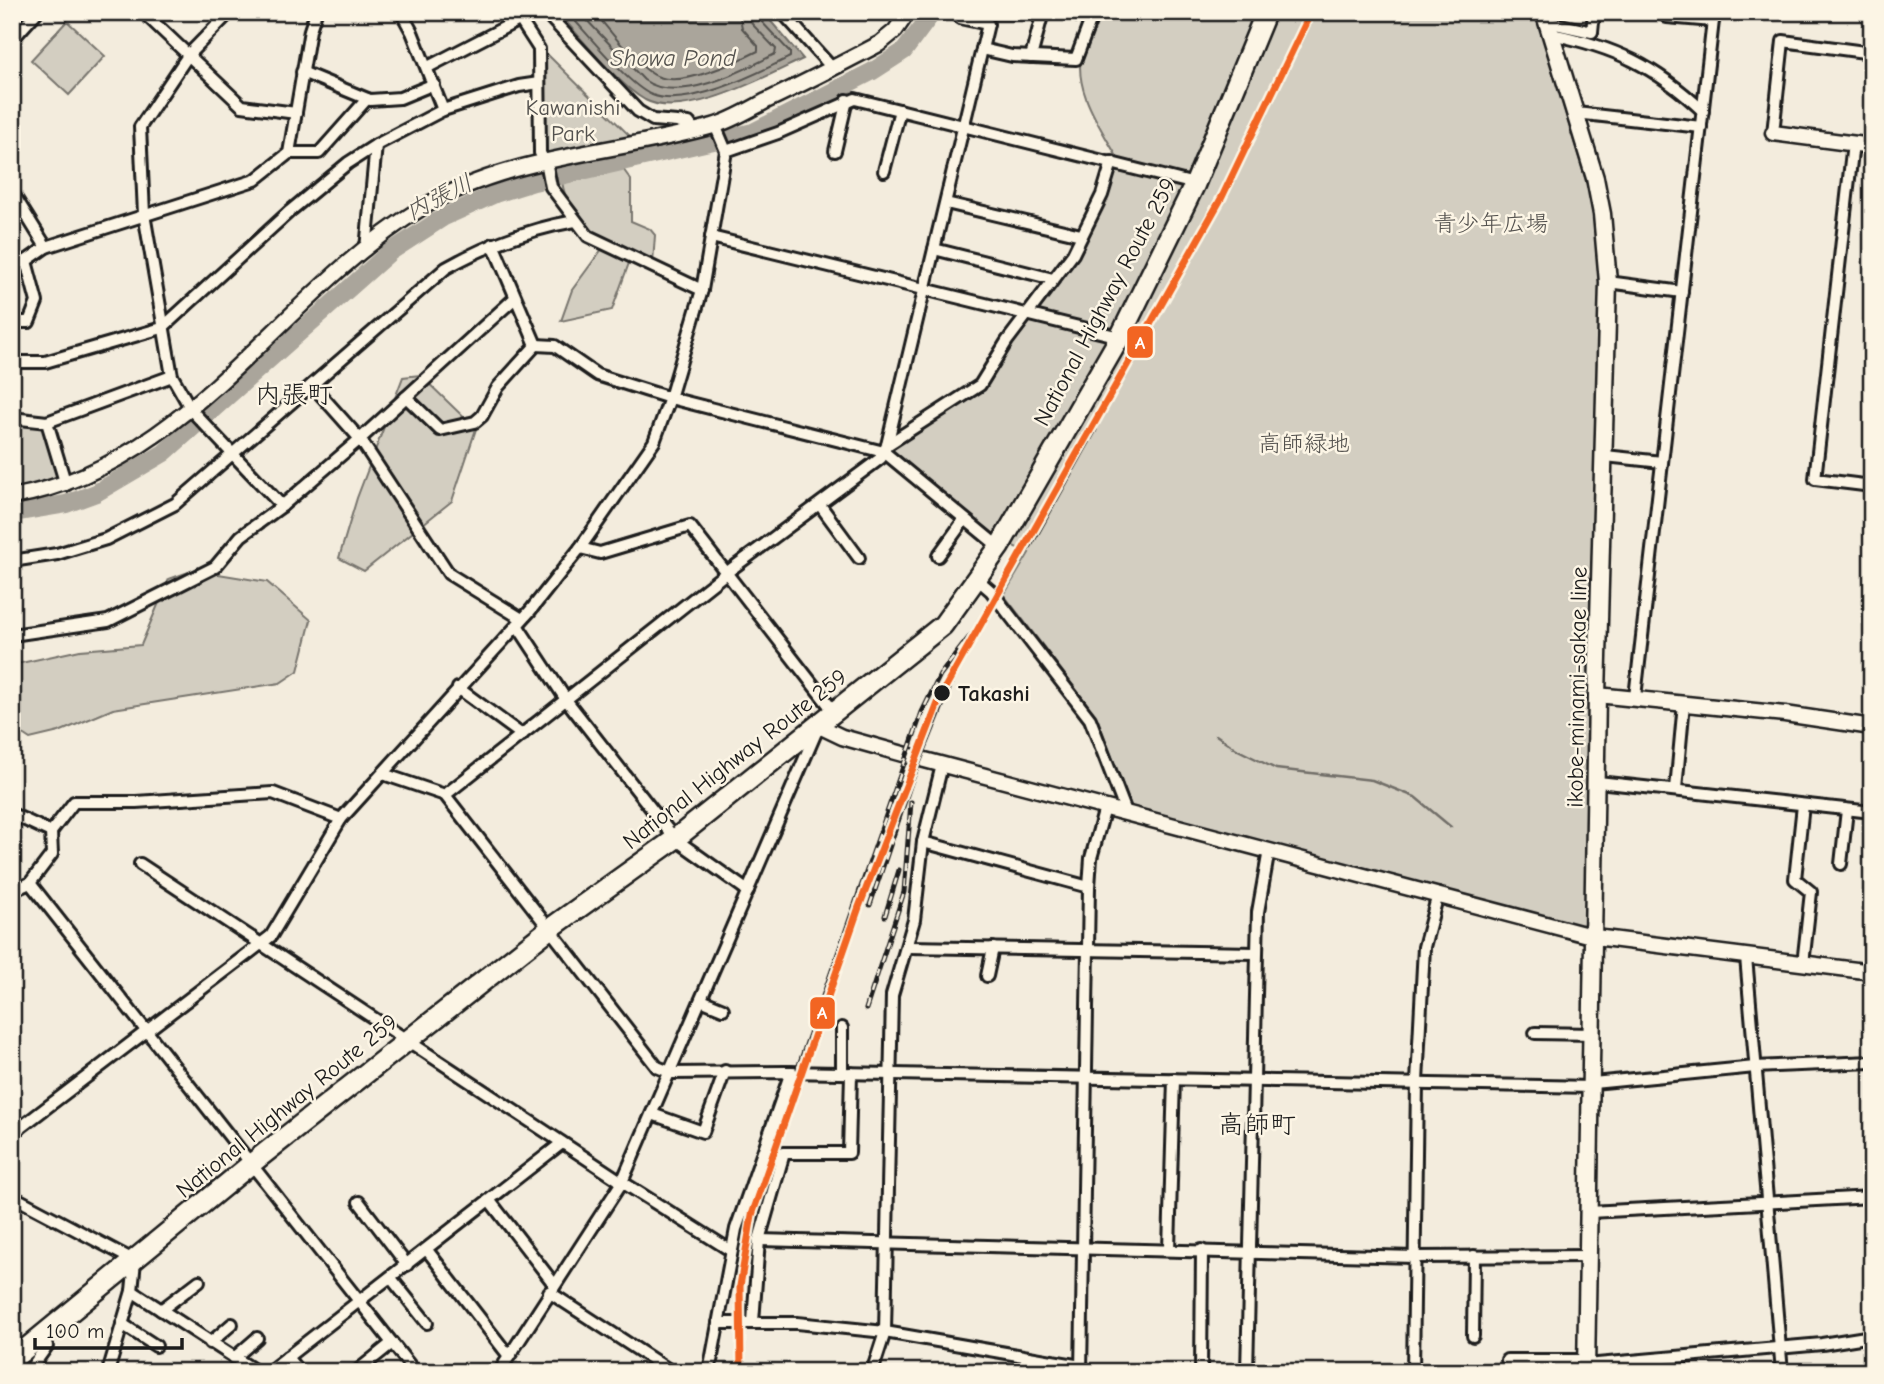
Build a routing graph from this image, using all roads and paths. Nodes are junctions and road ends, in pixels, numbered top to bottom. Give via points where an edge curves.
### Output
1 (37, 12) edge
2 (143, 12) edge
3 (230, 12) edge
4 (316, 12) edge
5 (401, 12) edge
6 (545, 12) edge
7 (782, 12) edge
8 (908, 12) edge
9 (1043, 12) edge
10 (1063, 12) edge
11 (1266, 12) edge
12 (1594, 12) edge
13 (517, 16) edge
14 (1667, 16) dead end
15 (1713, 17) edge
16 (960, 18) dead end
17 (1548, 23) edge
18 (12, 40) edge
19 (982, 49) junction
20 (1872, 52) edge
21 (189, 54) junction
22 (1031, 57) junction
23 (428, 67) junction
24 (833, 69) junction
25 (302, 72) junction
26 (539, 83) junction
27 (434, 84) junction
28 (367, 99) junction
29 (847, 100) junction
30 (443, 110) junction
31 (900, 110) junction
32 (1703, 111) junction
33 (296, 113) junction
34 (1576, 113) junction
35 (964, 126) junction
36 (1701, 127) junction
37 (718, 129) junction
38 (694, 130) junction
39 (1773, 133) joint
40 (1853, 143) junction
41 (376, 145) junction
42 (1872, 145) edge
43 (726, 150) junction
44 (835, 150) dead end
45 (289, 153) junction
46 (1112, 162) junction
47 (545, 163) junction
48 (884, 171) dead end
49 (1195, 184) junction
50 (12, 192) edge
51 (946, 203) junction
52 (144, 214) junction
53 (575, 221) junction
54 (1081, 234) junction
55 (711, 237) junction
56 (493, 244) junction
57 (46, 247) junction
58 (366, 249) junction
59 (934, 249) junction
60 (26, 261) junction
61 (12, 271) edge
62 (1054, 279) junction
63 (1608, 282) junction
64 (924, 288) junction
65 (702, 290) junction
66 (1682, 292) junction
67 (515, 298) junction
68 (1026, 314) junction
69 (12, 322) edge
70 (162, 328) junction
71 (1120, 337) junction
72 (536, 345) junction
73 (12, 362) edge
74 (172, 376) junction
75 (312, 385) junction
76 (406, 397) junction
77 (670, 398) junction
78 (191, 410) junction
79 (12, 418) edge
80 (47, 422) junction
81 (360, 439) junction
82 (886, 448) junction
83 (234, 455) junction
84 (1605, 456) junction
85 (1662, 462) junction
86 (66, 485) junction
87 (1872, 486) edge
88 (12, 497) edge
89 (820, 505) junction
90 (282, 506) junction
91 (964, 520) junction
92 (999, 547) junction
93 (580, 548) junction
94 (938, 556) dead end
95 (859, 558) dead end
96 (12, 561) edge
97 (726, 573) junction
98 (977, 579) junction
99 (520, 622) junction
100 (12, 635) edge
101 (458, 688) junction
102 (1597, 695) junction
103 (1635, 697) junction
104 (567, 701) junction
105 (1684, 703) junction
106 (835, 713) junction
107 (819, 726) junction
108 (1872, 727) edge
109 (522, 735) junction
110 (942, 765) junction
111 (383, 774) junction
112 (1598, 782) junction
113 (1676, 789) junction
114 (445, 795) junction
115 (1803, 805) junction
116 (1105, 808) junction
117 (1847, 810) junction
118 (1126, 812) junction
119 (1872, 813) edge
120 (12, 814) edge
121 (341, 819) junction
122 (51, 832) junction
123 (676, 839) junction
124 (923, 842) junction
125 (1269, 850) junction
126 (140, 864) dead end
127 (1841, 864) dead end
128 (30, 883) junction
129 (1089, 887) junction
130 (12, 891) edge
131 (748, 891) junction
132 (1438, 894) junction
133 (548, 930) junction
134 (1595, 937) junction
135 (260, 944) junction
136 (908, 947) junction
137 (993, 948) junction
138 (1089, 950) junction
139 (1256, 953) junction
140 (1746, 957) junction
141 (1803, 964) junction
142 (1872, 972) edge
143 (987, 976) dead end
144 (701, 1000) junction
145 (723, 1009) dead end
146 (842, 1028) dead end
147 (145, 1032) junction
148 (1535, 1033) dead end
149 (1594, 1034) junction
150 (408, 1041) junction
151 (1872, 1062) edge
152 (1755, 1067) junction
153 (725, 1071) junction
154 (670, 1072) junction
155 (792, 1072) junction
156 (847, 1073) junction
157 (891, 1074) junction
158 (1086, 1078) junction
159 (1174, 1079) junction
160 (1253, 1081) junction
161 (1417, 1082) junction
162 (1593, 1085) junction
163 (652, 1114) junction
164 (12, 1134) edge
165 (562, 1143) junction
166 (251, 1164) junction
167 (622, 1182) junction
168 (12, 1196) edge
169 (1872, 1197) edge
170 (490, 1201) junction
171 (359, 1202) dead end
172 (1767, 1202) junction
173 (1589, 1212) junction
174 (759, 1240) junction
175 (887, 1242) junction
176 (1082, 1248) junction
177 (1169, 1249) junction
178 (426, 1250) junction
179 (730, 1250) junction
180 (1202, 1250) junction
181 (1249, 1250) junction
182 (1474, 1256) junction
183 (1588, 1256) junction
184 (1415, 1257) junction
185 (135, 1261) junction
186 (407, 1265) junction
187 (391, 1278) junction
188 (198, 1282) dead end
189 (552, 1288) junction
190 (132, 1291) junction
191 (360, 1301) junction
192 (161, 1311) junction
193 (747, 1322) junction
194 (427, 1323) dead end
195 (722, 1323) junction
196 (122, 1324) junction
197 (232, 1324) dead end
198 (885, 1332) junction
199 (44, 1335) junction
200 (1473, 1336) dead end
201 (1872, 1336) edge
202 (257, 1338) dead end
203 (210, 1343) junction
204 (392, 1343) junction
205 (156, 1346) dead end
206 (1780, 1348) junction
207 (15, 1355) edge
208 (509, 1356) junction
209 (234, 1357) junction
210 (287, 1357) junction
211 (1507, 1360) dead end
212 (1527, 1366) edge
213 (1586, 1366) edge
214 (1081, 1369) edge
215 (32, 1371) edge
216 (108, 1372) edge
217 (257, 1372) edge
218 (268, 1372) edge
219 (299, 1372) edge
220 (356, 1372) edge
221 (415, 1372) edge
222 (499, 1372) edge
223 (672, 1372) edge
224 (709, 1372) edge
225 (872, 1372) edge
226 (1201, 1372) edge
227 (1247, 1372) edge
228 (1413, 1372) edge
229 (1782, 1372) edge

1 - 18 street
2 - 21 street
3 - 21 street
4 - 25 street
5 - 23 street
6 - 38 street via 638,111 653,120 689,124
7 - 24 street
8 - 24 street via 887,38
9 - 22 street
10 - 22 street via 1091,19 1076,59
11 - 49 highway, National Highway Route 259
12 - 17 street via 1592,32
13 - 23 street
13 - 26 street via 539,49
14 - 15 street
15 - 32 street
16 - 19 street via 988,24
17 - 32 street via 1645,65
17 - 34 main road, ikobe-minami-sakae line
19 - 22 street
19 - 35 street
20 - 39 street via 1783,41
21 - 33 street via 242,106
21 - 52 street via 140,127
23 - 27 street
24 - 37 street
25 - 28 street
25 - 33 street
26 - 30 street
26 - 47 street
27 - 28 street via 400,98
27 - 30 street
28 - 45 street via 319,153
29 - 31 street
29 - 43 street via 778,134
29 - 44 street
30 - 41 street
31 - 35 street
31 - 48 street
32 - 36 street
33 - 45 street
34 - 36 street
34 - 63 main road, ikobe-minami-sakae line via 1602,214
35 - 46 street
35 - 51 street
36 - 66 street
37 - 38 street
37 - 43 street
38 - 47 street
39 - 40 street
40 - 42 street
40 - 87 street via 1815,479
41 - 58 street
41 - 70 street via 290,211
43 - 55 street
45 - 52 street via 255,180
46 - 49 street
46 - 54 street via 1102,195
47 - 53 street via 551,187
47 - 58 street via 451,193
49 - 71 highway, National Highway Route 259
50 - 57 street
51 - 54 street
51 - 59 street
52 - 57 street
52 - 70 street
53 - 56 street
53 - 65 street via 598,242
54 - 62 street
55 - 64 street
55 - 65 street
56 - 67 street
56 - 75 street via 446,268
57 - 60 street
58 - 78 street
59 - 62 street
59 - 64 street
60 - 61 street
60 - 69 street via 37,302 29,322
62 - 68 street
63 - 66 street
63 - 84 main road, ikobe-minami-sakae line
64 - 68 street
64 - 82 street
65 - 77 street
66 - 85 street
67 - 72 street
67 - 76 street
68 - 71 street
68 - 82 street via 980,385
70 - 73 street via 45,362
70 - 74 street
71 - 92 highway, National Highway Route 259
72 - 76 street via 498,387 475,422 440,430
72 - 77 street via 555,346 597,375
74 - 78 street
74 - 80 street
75 - 81 street
75 - 83 street
76 - 81 street
77 - 82 street
77 - 93 street via 654,442
78 - 83 street
78 - 86 street via 130,454
79 - 80 street
80 - 86 street
81 - 90 street
81 - 99 street via 449,574
82 - 89 street via 881,458
82 - 91 street
83 - 90 street
83 - 96 street via 145,521 57,554
84 - 85 street
84 - 102 main road, ikobe-minami-sakae line
85 - 103 street
86 - 88 street
89 - 95 street
89 - 97 street
90 - 100 street via 241,536 215,567 108,621
91 - 92 street
91 - 94 street
92 - 98 highway, National Highway Route 259
93 - 97 street via 600,553 690,526
93 - 99 street
97 - 104 street
97 - 106 street
98 - 106 highway, National Highway Route 259 via 943,625
98 - 118 street via 991,590 1090,719
99 - 101 street
99 - 104 street
101 - 109 street
101 - 111 street
102 - 103 street
102 - 112 main road, ikobe-minami-sakae line
103 - 105 street
104 - 109 street
104 - 123 street
105 - 108 street
105 - 113 street
106 - 107 highway, National Highway Route 259
107 - 110 street via 842,737
107 - 123 highway, National Highway Route 259
107 - 131 street
109 - 114 street
110 - 116 street
110 - 124 street
111 - 114 street
111 - 121 street
112 - 113 street
112 - 134 main road, ikobe-minami-sakae line
113 - 115 street
114 - 133 street
115 - 117 street
115 - 141 street via 1795,880 1811,892
116 - 118 street
116 - 129 street via 1091,858
117 - 119 street
117 - 127 street
118 - 125 street
120 - 122 street
121 - 122 street via 273,793 74,802
121 - 135 street via 271,936
122 - 128 street via 52,854
123 - 131 street
123 - 133 highway, National Highway Route 259
124 - 129 street
124 - 136 street
125 - 132 street
125 - 139 street
126 - 135 street
128 - 130 street
128 - 147 street
129 - 138 street
131 - 144 street
132 - 134 street
132 - 161 street via 1424,947
133 - 150 highway, National Highway Route 259
133 - 154 street via 657,1067
134 - 140 street
134 - 149 main road, ikobe-minami-sakae line
135 - 147 street
135 - 150 street
136 - 137 street
136 - 157 street via 892,995
137 - 138 street
137 - 143 street
138 - 139 street
138 - 158 street
139 - 160 street
140 - 141 street
140 - 152 street
141 - 142 street
144 - 145 street
144 - 154 street
146 - 156 street
147 - 164 street
147 - 166 street
148 - 149 street
149 - 162 main road, ikobe-minami-sakae line
150 - 165 street
150 - 166 highway, National Highway Route 259
151 - 152 street
152 - 162 street
152 - 172 street
153 - 154 street
153 - 155 street
153 - 163 street via 703,1132
154 - 163 street
155 - 156 street
155 - 179 street
156 - 157 street
156 - 174 street via 849,1153 784,1153
157 - 158 street
157 - 175 street
158 - 159 street
158 - 176 street
159 - 160 street
159 - 177 street
160 - 161 street
160 - 181 street
161 - 162 street
161 - 184 street
162 - 173 main road, ikobe-minami-sakae line
163 - 167 street
165 - 167 street
165 - 170 street
166 - 185 highway, National Highway Route 259
166 - 191 street
167 - 179 street
167 - 189 street
168 - 185 street
169 - 172 street
170 - 178 street
170 - 189 street
171 - 186 street
172 - 173 street
172 - 206 street
173 - 183 main road, ikobe-minami-sakae line
174 - 175 street
174 - 193 street
175 - 176 street
175 - 198 street
176 - 177 street
176 - 214 street
177 - 180 street
178 - 186 street
178 - 208 street
179 - 195 street
180 - 181 street
180 - 226 street
181 - 184 street
181 - 227 street
182 - 183 street
182 - 184 street
182 - 200 street
183 - 213 main road, ikobe-minami-sakae line
184 - 228 street
185 - 190 street
185 - 199 highway, National Highway Route 259
186 - 187 street
187 - 191 street
187 - 194 street
188 - 192 street
189 - 208 street
189 - 223 street
190 - 192 street
190 - 196 street
191 - 204 street
191 - 210 street
192 - 203 street
193 - 195 street
193 - 198 street
195 - 224 street
196 - 205 street
196 - 216 street
197 - 203 street
198 - 214 street
198 - 225 street
199 - 207 highway, National Highway Route 259
199 - 215 street via 47,1346
201 - 206 street
202 - 209 street
203 - 209 street
204 - 220 street
204 - 221 street
206 - 213 street
206 - 229 street
208 - 222 street
209 - 217 street
210 - 218 street
210 - 219 street
211 - 212 street
212 - 213 street

